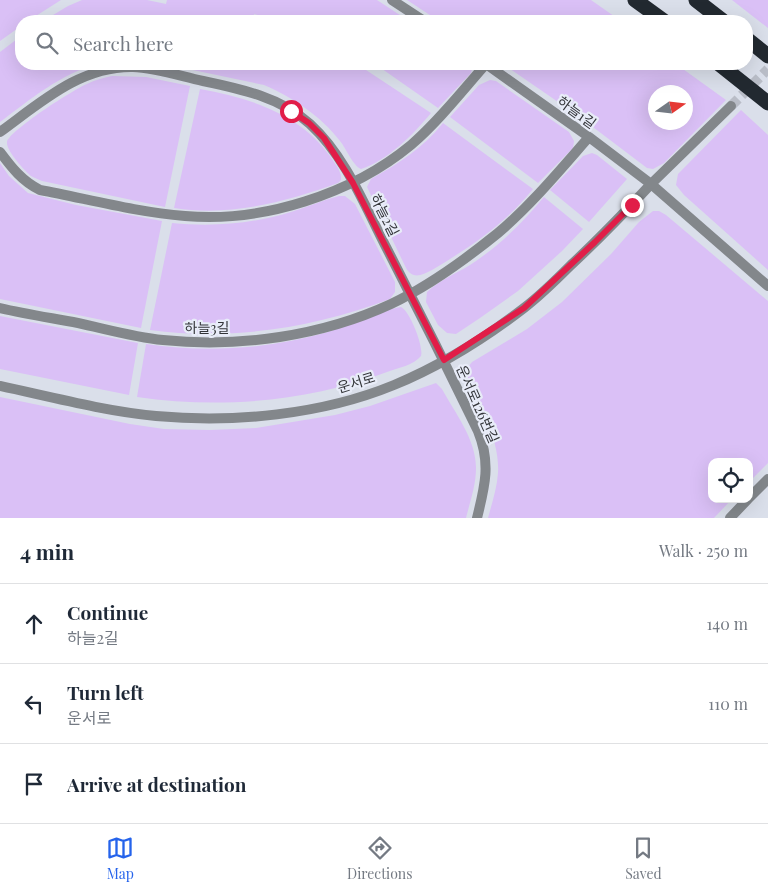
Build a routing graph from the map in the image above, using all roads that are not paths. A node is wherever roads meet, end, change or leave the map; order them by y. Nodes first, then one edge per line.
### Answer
1 (392, 0) edge
2 (635, 0) edge
3 (696, 0) edge
4 (415, 15) edge
5 (656, 15) edge
6 (715, 15) edge
7 (753, 45) edge
8 (768, 56) edge
9 (110, 70) edge
10 (154, 70) edge
11 (481, 70) edge
12 (494, 70) edge
13 (727, 70) edge
14 (768, 103) edge
15 (731, 106) tunnel mouth
16 (0, 132) edge
17 (589, 138) junction
18 (0, 152) edge
19 (353, 183) junction
20 (651, 184) junction
21 (768, 286) edge
22 (410, 294) junction
23 (0, 308) edge
24 (444, 360) junction
25 (0, 386) edge
26 (768, 479) edge
27 (753, 495) edge
28 (745, 503) edge
29 (477, 518) edge
30 (730, 518) edge

1 - 4 street
2 - 5 highway
3 - 6 highway
7 - 8 highway
9 - 16 street, 하늘2길
10 - 19 street, 하늘2길
11 - 19 street
12 - 17 street, 하늘1길
13 - 14 highway
15 - 20 street, 운서로
17 - 20 street, 하늘1길
17 - 22 street, 하늘3길
18 - 19 street
19 - 22 street, 하늘2길
20 - 21 street
20 - 24 street, 운서로
22 - 23 street, 하늘3길
22 - 24 street, 하늘2길
24 - 25 street, 운서로
24 - 29 street, 운서로126번길
26 - 27 street
28 - 30 street

